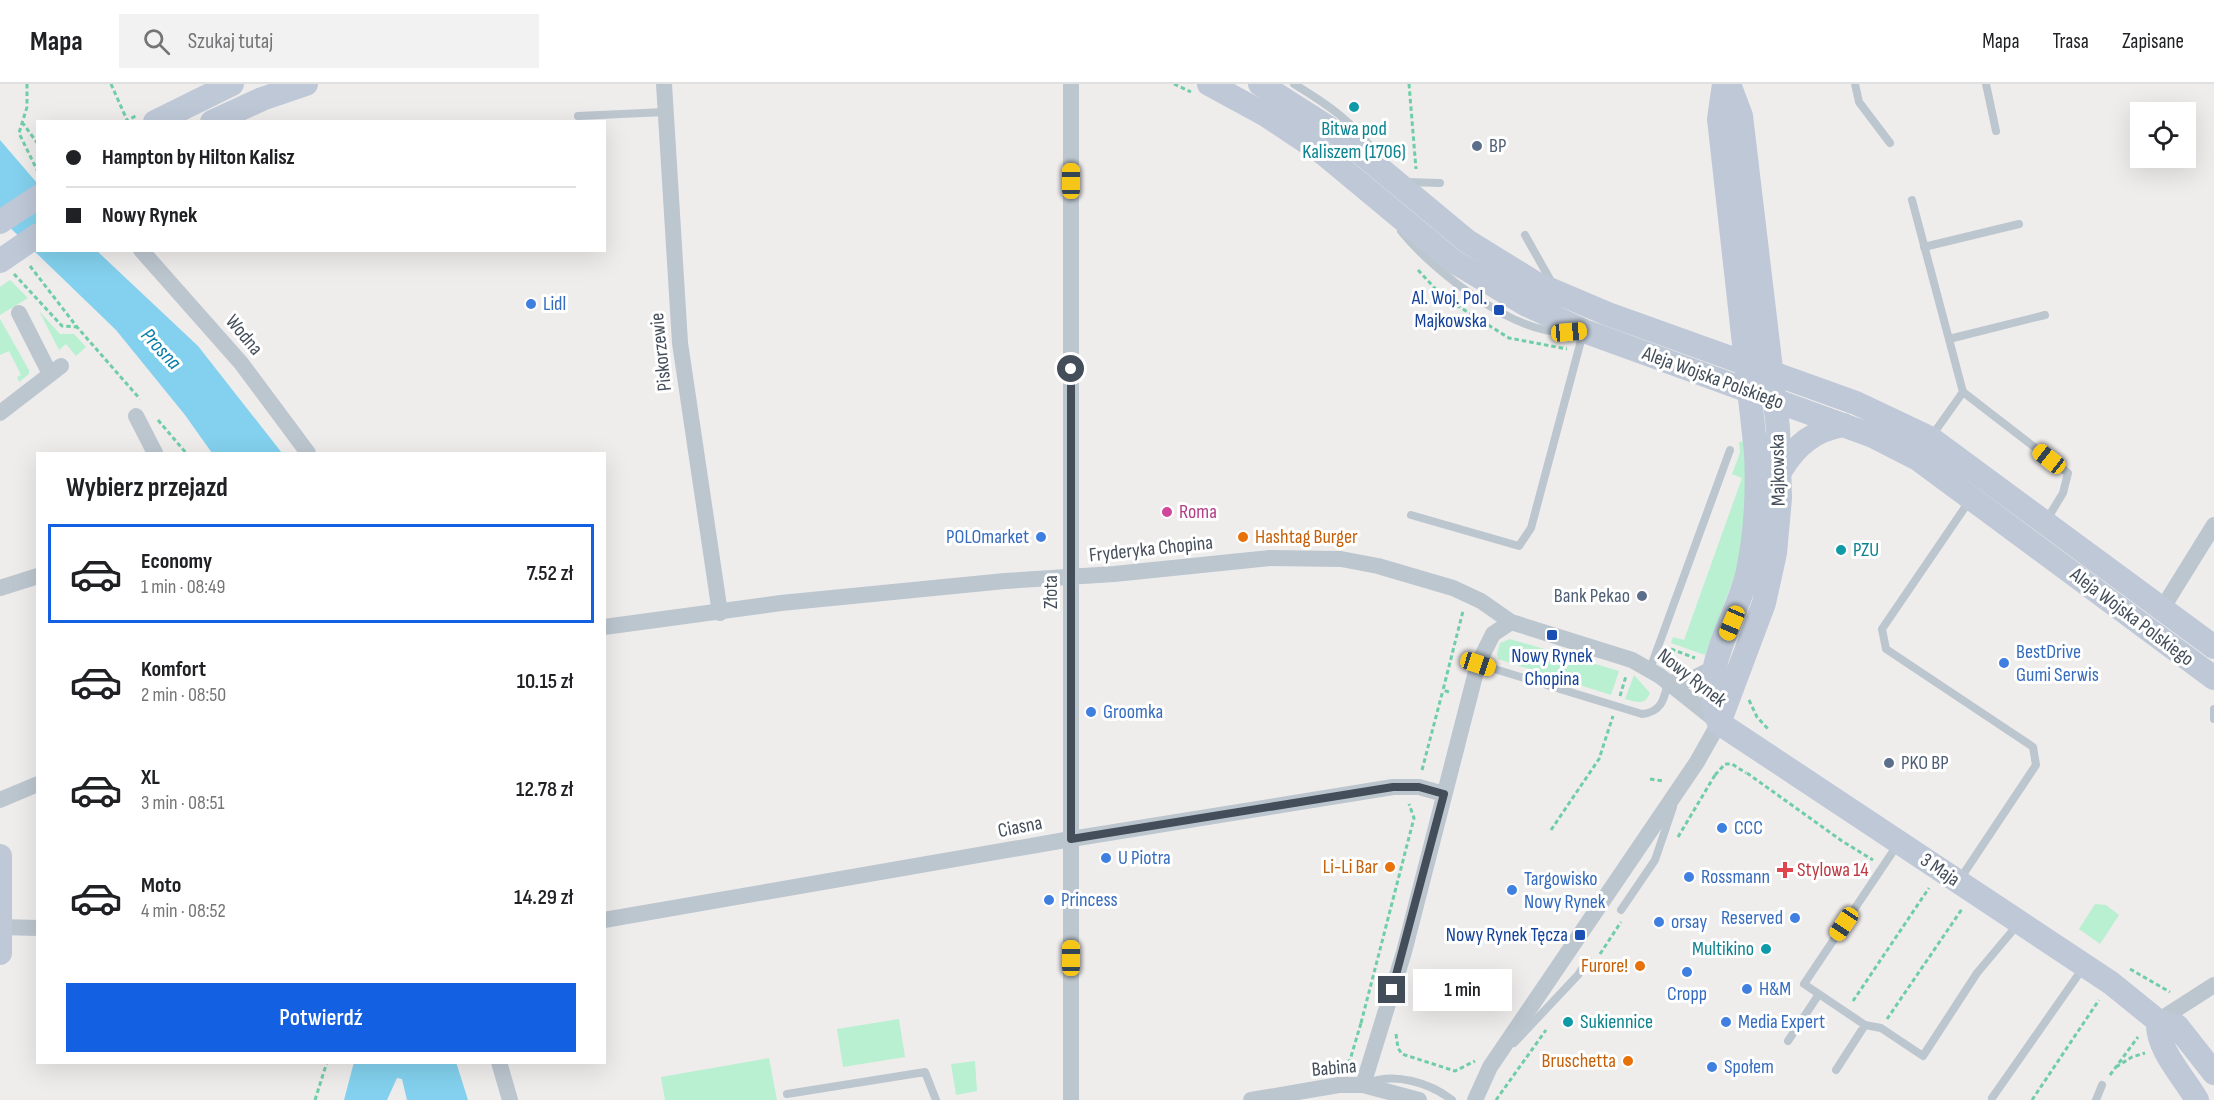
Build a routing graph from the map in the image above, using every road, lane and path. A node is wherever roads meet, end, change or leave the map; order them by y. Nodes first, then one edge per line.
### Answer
1 (27, 84) edge
2 (111, 84) edge
3 (232, 84) edge
4 (306, 84) edge
5 (663, 84) edge
6 (1071, 84) edge
7 (1209, 84) edge
8 (1260, 84) edge
9 (1294, 84) edge
10 (1409, 84) edge
11 (1724, 84) edge
12 (1730, 84) edge
13 (1855, 84) edge
14 (1986, 84) edge
15 (665, 112) junction
16 (578, 116) dead end
17 (127, 120) edge
18 (159, 120) edge
19 (216, 120) edge
20 (22, 122) junction
21 (1996, 130) dead end
22 (36, 141) edge
23 (1890, 143) dead end
24 (36, 168) edge
25 (1406, 179) junction
26 (1440, 183) dead end
27 (36, 197) edge
28 (1912, 200) dead end
29 (0, 222) edge
30 (2019, 224) dead end
31 (1525, 235) dead end
32 (36, 237) edge
33 (1924, 247) junction
34 (143, 252) edge
35 (4, 264) edge
36 (29, 265) dead end
37 (1558, 294) junction
38 (19, 313) dead end
39 (2045, 315) dead end
40 (77, 327) junction
41 (1584, 331) junction
42 (1948, 339) junction
43 (1746, 363) junction
44 (1770, 372) junction
45 (1749, 390) junction
46 (1963, 392) junction
47 (141, 400) dead end
48 (1774, 400) junction
49 (0, 413) edge
50 (154, 415) dead end
51 (136, 416) dead end
52 (1844, 425) junction
53 (1930, 438) junction
54 (1730, 450) dead end
55 (154, 452) edge
56 (185, 452) edge
57 (307, 452) edge
58 (1780, 470) junction
59 (1972, 497) junction
60 (1411, 515) dead end
61 (2046, 522) junction
62 (2214, 525) edge
63 (36, 577) edge
64 (1071, 578) junction
65 (0, 588) edge
66 (1465, 603) dead end
67 (2162, 609) junction
68 (720, 613) junction
69 (1511, 622) junction
70 (606, 627) edge
71 (2214, 647) edge
72 (1669, 648) dead end
73 (1478, 664) junction
74 (1707, 664) junction
75 (1650, 669) junction
76 (1628, 673) dead end
77 (2214, 678) edge
78 (1668, 682) junction
79 (1443, 690) junction
80 (1449, 692) dead end
81 (1749, 693) dead end
82 (1620, 698) dead end
83 (2214, 709) edge
84 (1613, 716) dead end
85 (2214, 719) edge
86 (1719, 723) junction
87 (1773, 733) dead end
88 (1751, 768) dead end
89 (1420, 772) dead end
90 (1747, 773) junction
91 (36, 785) edge
92 (1680, 787) junction
93 (1444, 794) junction
94 (0, 800) edge
95 (1407, 801) dead end
96 (1551, 830) dead end
97 (1071, 839) junction
98 (1675, 841) dead end
99 (1899, 843) junction
100 (0, 856) edge
101 (1883, 866) junction
102 (1921, 883) dead end
103 (1929, 888) junction
104 (1950, 893) junction
105 (1962, 909) junction
106 (1624, 913) joint
107 (1971, 914) dead end
108 (606, 920) edge
109 (2019, 922) junction
110 (1, 927) edge
111 (36, 928) edge
112 (0, 952) edge
113 (1592, 960) joint
114 (2079, 973) junction
115 (2214, 986) edge
116 (1820, 994) junction
117 (2099, 1000) junction
118 (2108, 1007) dead end
119 (1846, 1012) junction
120 (2158, 1021) junction
121 (1549, 1025) dead end
122 (1866, 1025) junction
123 (1881, 1028) junction
124 (1392, 1031) dead end
125 (1788, 1041) dead end
126 (2146, 1043) dead end
127 (2172, 1059) junction
128 (326, 1064) edge
129 (500, 1064) edge
130 (1486, 1064) junction
131 (2115, 1068) junction
132 (1836, 1070) dead end
133 (1337, 1072) dead end
134 (2214, 1073) edge
135 (1363, 1085) junction
136 (2102, 1085) joint
137 (787, 1094) dead end
138 (1992, 1098) dead end
139 (315, 1100) edge
140 (510, 1100) edge
141 (936, 1100) edge
142 (1071, 1100) edge
143 (1251, 1100) edge
144 (1419, 1100) edge
145 (1452, 1100) edge
146 (1475, 1100) edge
147 (1496, 1100) edge
148 (2032, 1100) edge
149 (2096, 1100) edge
150 (2197, 1100) edge

1 - 20 path
2 - 17 path
3 - 18 main road
4 - 19 main road
5 - 15 street, Piskorzewie
6 - 64 street, Złota
7 - 41 main road, Aleja Wojska Polskiego
8 - 25 main road, Aleja Wojska Polskiego
9 - 25 lane
10 - 25 path
11 - 43 main road, Majkowska
12 - 44 main road, Majkowska
13 - 23 lane
14 - 21 lane
15 - 16 lane
15 - 68 street, Piskorzewie
20 - 22 path
20 - 24 path
25 - 26 lane
25 - 37 main road, Aleja Wojska Polskiego
27 - 29 main road
28 - 33 lane
30 - 33 lane
31 - 37 lane
32 - 35 main road
33 - 42 lane
34 - 57 street, Wodna
35 - 40 path
36 - 40 path
37 - 43 main road, Aleja Wojska Polskiego
38 - 49 street
39 - 42 lane
40 - 47 path
41 - 45 main road, Aleja Wojska Polskiego
41 - 60 lane
42 - 46 lane
43 - 44 main road, Aleja Wojska Polskiego
43 - 45 main road, Majkowska
44 - 48 main road, Majkowska
44 - 53 main road, Aleja Wojska Polskiego
45 - 48 main road, Aleja Wojska Polskiego
45 - 74 main road, Majkowska
46 - 53 lane
46 - 61 lane
48 - 52 main road, Aleja Wojska Polskiego
48 - 58 main road, Majkowska
50 - 56 path
51 - 55 street
52 - 58 main road
52 - 59 main road, Aleja Wojska Polskiego
53 - 61 main road, Aleja Wojska Polskiego
54 - 75 lane
58 - 86 main road, Majkowska
59 - 77 main road, Aleja Wojska Polskiego
59 - 104 lane
61 - 67 main road, Aleja Wojska Polskiego
62 - 67 street
63 - 65 street
64 - 68 street, Fryderyka Chopina
64 - 69 street, Fryderyka Chopina
64 - 97 street, Złota
66 - 79 path
67 - 71 main road, Aleja Wojska Polskiego
68 - 70 street, Fryderyka Chopina
69 - 73 street
69 - 75 street, Nowy Rynek
72 - 74 path
73 - 78 lane
73 - 93 street
74 - 78 street
74 - 86 main road, Majkowska
75 - 78 street, Nowy Rynek
76 - 82 path
78 - 86 street, Nowy Rynek
79 - 80 path
79 - 89 path
81 - 87 path
83 - 85 lane
84 - 96 path
86 - 92 street, Nowy Rynek
86 - 99 main road, 3 Maja
88 - 90 path
90 - 98 path
90 - 101 path
91 - 94 street
92 - 106 lane
92 - 130 street, Nowy Rynek
93 - 97 street, Ciasna
93 - 135 street
95 - 133 path
97 - 108 street, Ciasna
97 - 142 street, Złota
99 - 101 lane
99 - 104 main road, 3 Maja
100 - 110 main road
101 - 116 lane
102 - 103 path
103 - 104 path
103 - 119 path
104 - 105 path
104 - 109 main road, 3 Maja
105 - 107 path
105 - 123 path
106 - 113 path
109 - 114 main road, 3 Maja
109 - 123 lane
110 - 111 street
110 - 112 main road
113 - 130 lane
114 - 117 path
114 - 120 main road, 3 Maja
114 - 138 lane
115 - 120 street
116 - 119 lane
116 - 125 lane
117 - 118 path
117 - 148 path
119 - 122 lane
120 - 127 main road
120 - 134 main road, 3 Maja
121 - 147 path
122 - 123 lane
122 - 132 lane
124 - 130 path
126 - 131 path
127 - 131 path
127 - 150 main road
128 - 139 path
129 - 140 street
130 - 146 street, Nowy Rynek
131 - 136 path
135 - 143 street, Babina
135 - 144 street, Babina
135 - 145 lane
136 - 149 lane
137 - 141 lane

